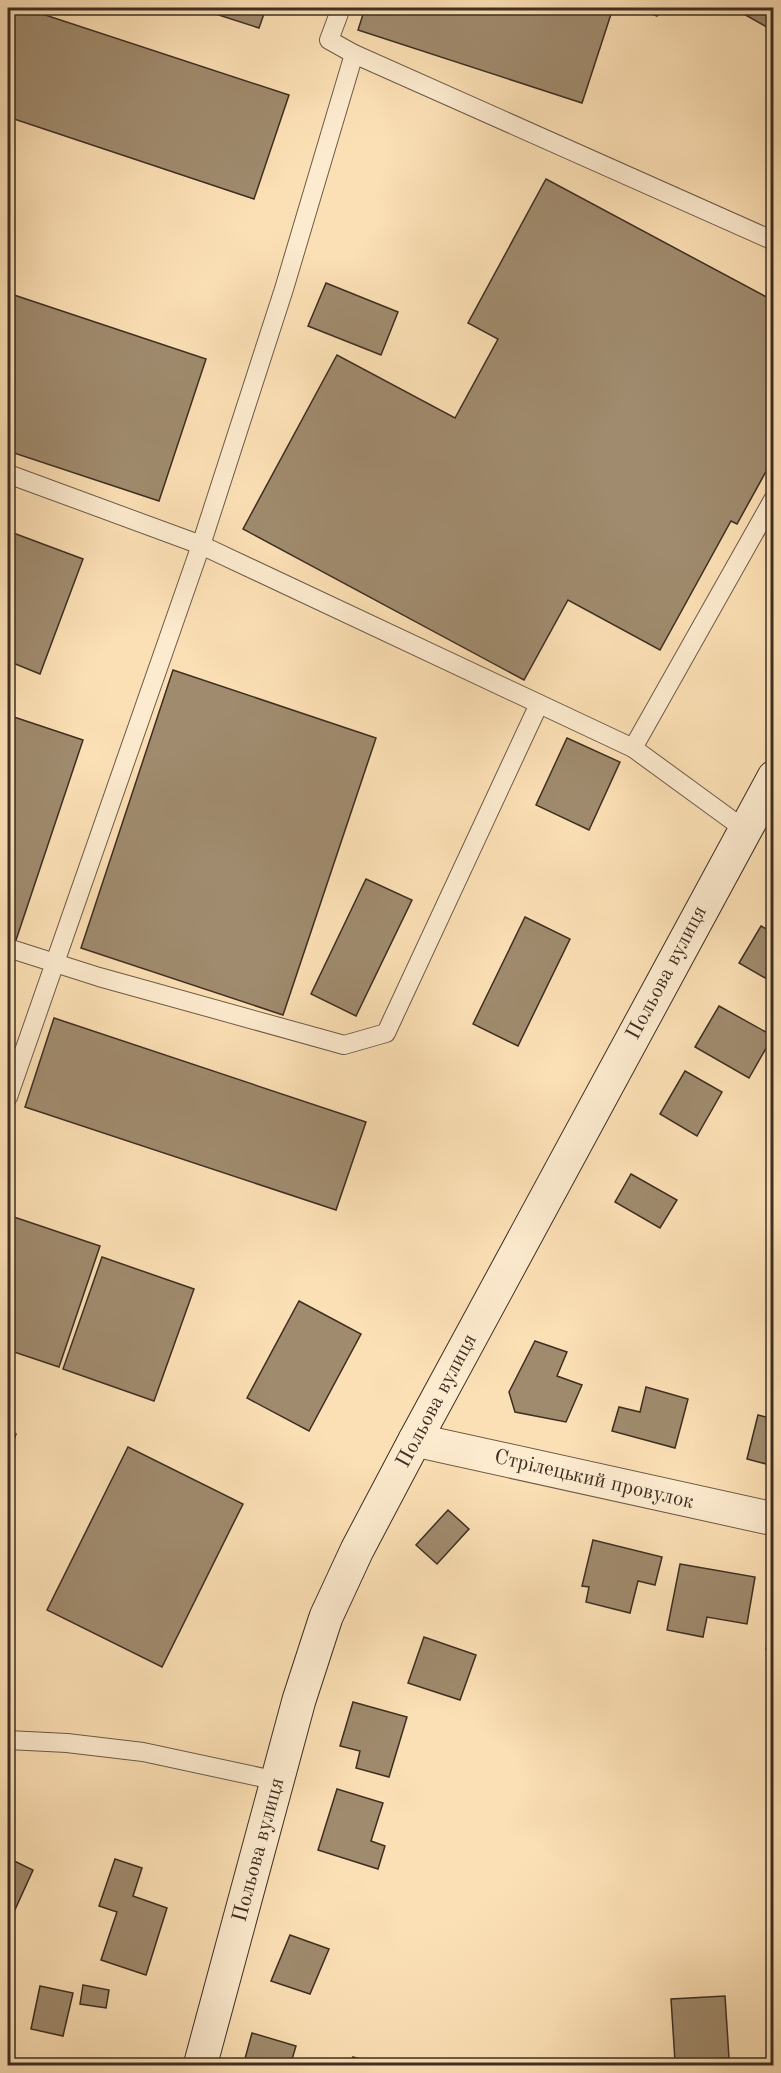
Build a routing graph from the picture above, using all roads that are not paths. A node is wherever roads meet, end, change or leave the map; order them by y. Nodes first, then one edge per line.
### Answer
1 (341, 8) edge
2 (354, 54) junction
3 (774, 241) edge
4 (8, 474) edge
5 (774, 498) edge
6 (201, 545) junction
7 (539, 704) junction
8 (633, 748) junction
9 (774, 777) edge
10 (744, 830) junction
11 (8, 948) edge
12 (56, 963) junction
13 (8, 1097) edge
14 (415, 1440) junction
15 (774, 1520) edge
16 (8, 1740) edge
17 (278, 1781) junction
18 (200, 2066) edge

1 - 2 lane
2 - 3 lane
2 - 6 lane
4 - 6 lane
5 - 8 lane
6 - 7 lane
6 - 12 lane
7 - 8 lane
7 - 12 lane
8 - 10 lane
9 - 10 main road, Польова вулиця
10 - 14 main road, Польова вулиця
11 - 12 lane
12 - 13 lane
14 - 15 main road, Стрілецький провулок
14 - 17 main road, Польова вулиця
16 - 17 lane
17 - 18 main road, Польова вулиця

